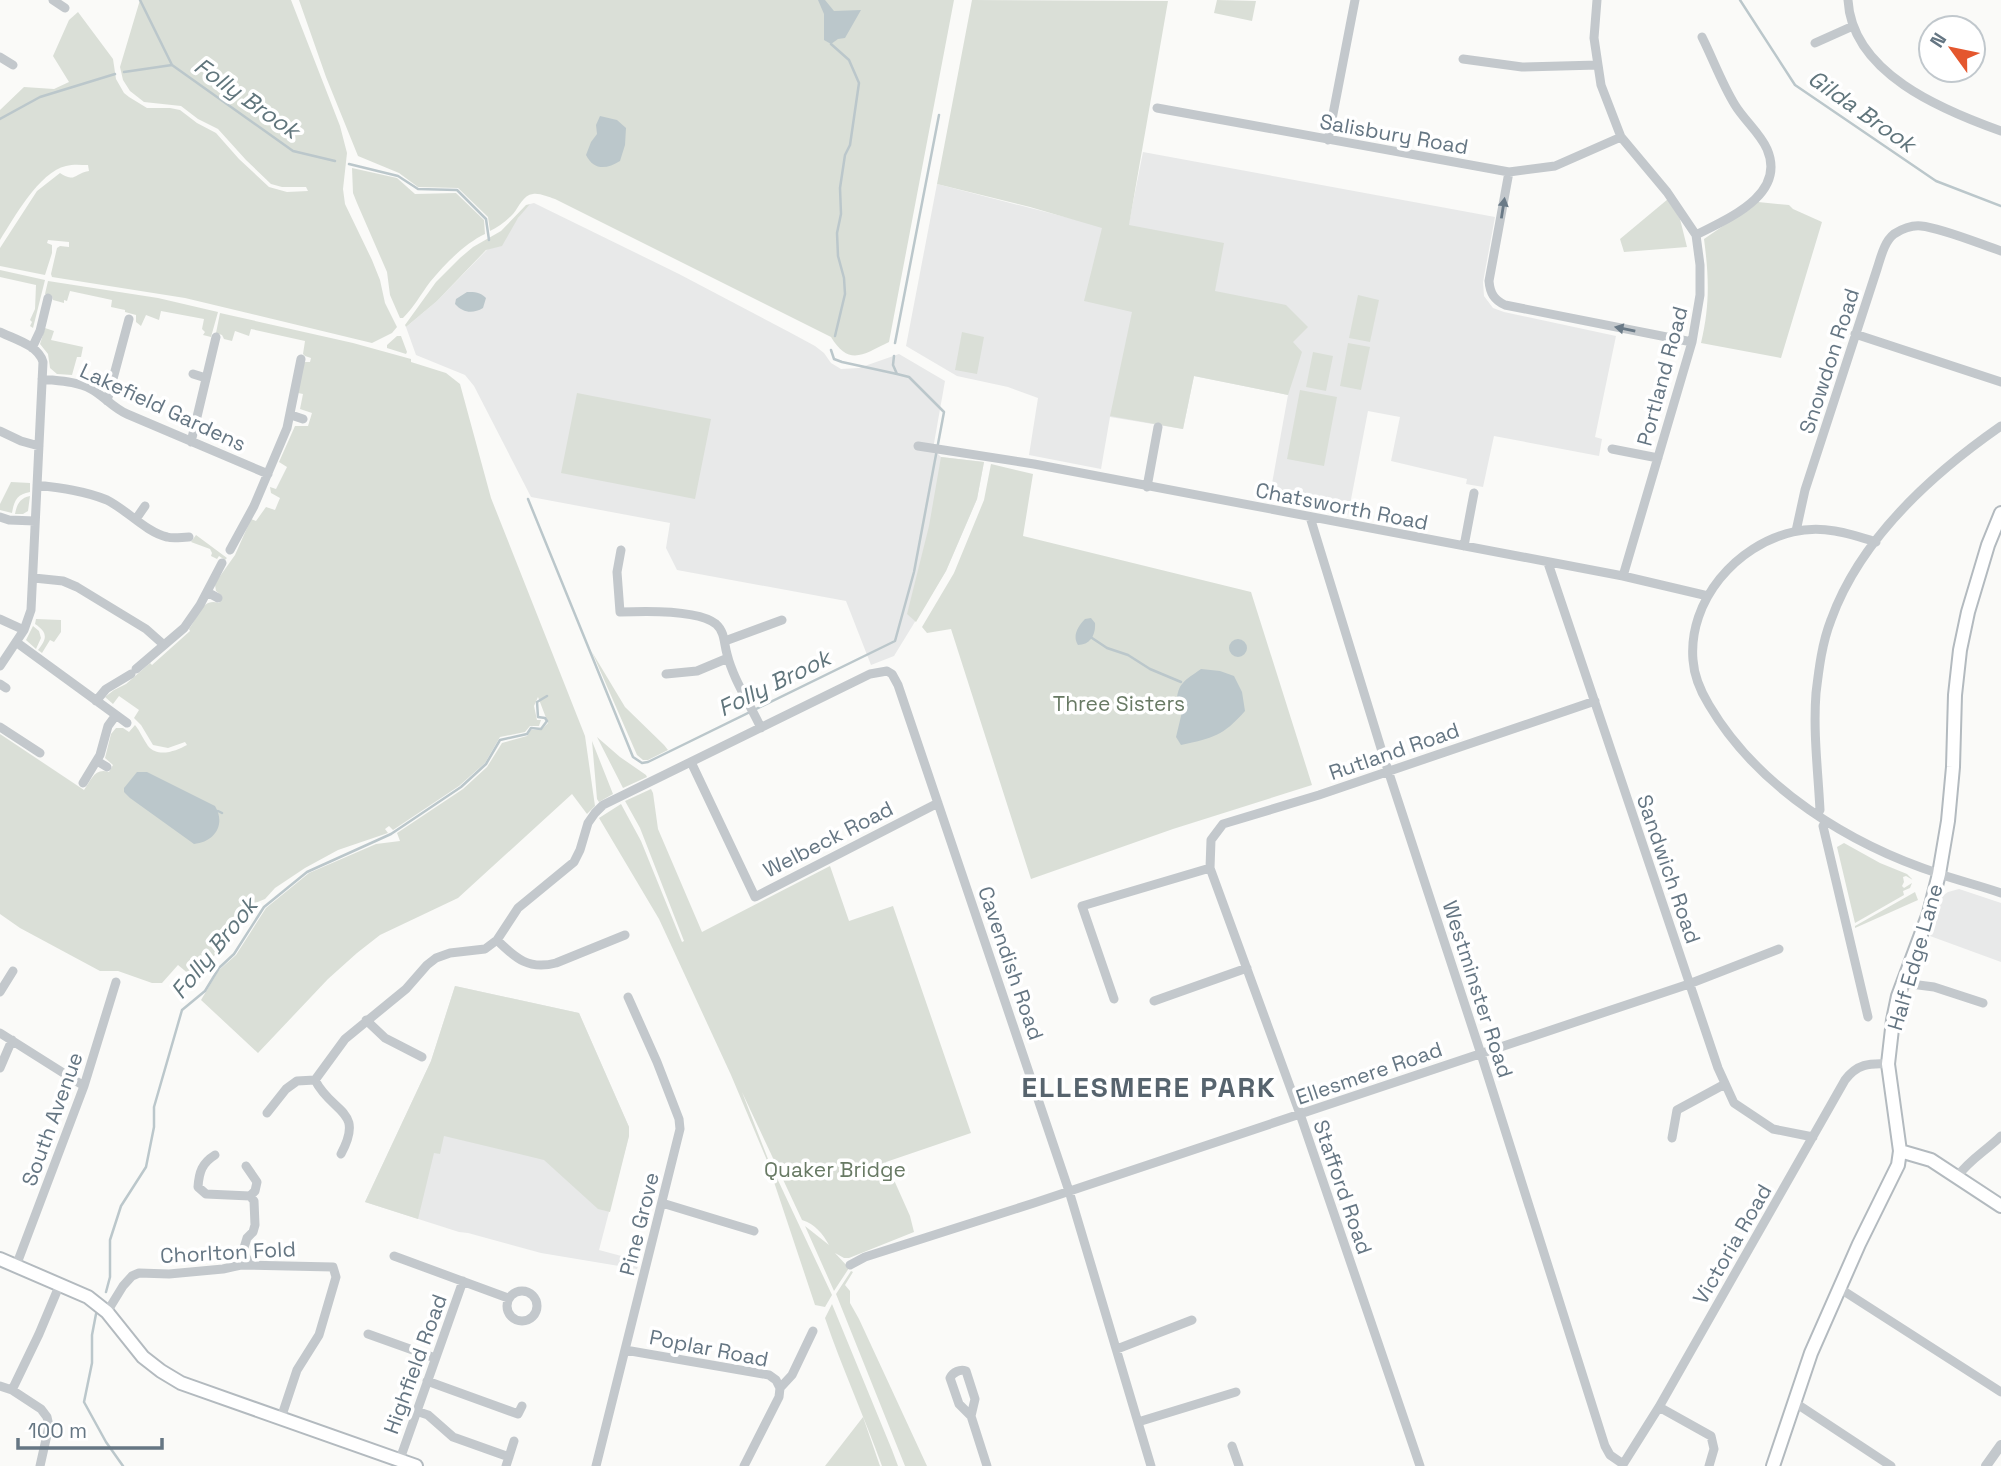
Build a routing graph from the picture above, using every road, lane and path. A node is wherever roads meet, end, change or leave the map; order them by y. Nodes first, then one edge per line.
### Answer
1 (52, 0) edge
2 (1355, 0) edge
3 (1597, 0) edge
4 (1848, 0) edge
5 (65, 8) dead end
6 (1853, 26) junction
7 (1702, 37) dead end
8 (1815, 43) dead end
9 (0, 57) edge
10 (1463, 59) dead end
11 (13, 65) dead end
12 (1598, 65) junction
13 (1157, 108) dead end
14 (2001, 131) edge
15 (1621, 137) junction
16 (1328, 140) junction
17 (1509, 172) junction
18 (1696, 235) junction
19 (2001, 251) edge
20 (48, 298) dead end
21 (129, 319) dead end
22 (0, 332) edge
23 (1856, 334) junction
24 (216, 337) dead end
25 (1692, 342) junction
26 (32, 348) junction
27 (301, 359) dead end
28 (193, 374) dead end
29 (206, 378) junction
30 (42, 379) junction
31 (2001, 382) edge
32 (107, 401) junction
33 (291, 415) junction
34 (303, 419) dead end
35 (2001, 426) edge
36 (1157, 427) dead end
37 (0, 431) edge
38 (191, 442) junction
39 (39, 446) junction
40 (923, 447) dead end
41 (1612, 449) dead end
42 (1658, 458) junction
43 (268, 474) junction
44 (37, 485) junction
45 (1147, 487) junction
46 (1474, 493) dead end
47 (145, 506) dead end
48 (2001, 513) edge
49 (0, 517) edge
50 (1310, 517) junction
51 (136, 519) junction
52 (35, 521) junction
53 (1796, 531) junction
54 (189, 537) dead end
55 (1875, 542) junction
56 (1464, 546) junction
57 (230, 550) dead end
58 (621, 550) dead end
59 (1548, 562) junction
60 (222, 563) dead end
61 (607, 564) dead end
62 (618, 565) junction
63 (1623, 576) junction
64 (34, 578) junction
65 (207, 592) junction
66 (1708, 596) junction
67 (218, 598) dead end
68 (0, 619) edge
69 (782, 620) dead end
70 (24, 630) junction
71 (725, 640) junction
72 (16, 642) junction
73 (164, 645) junction
74 (728, 658) junction
75 (0, 666) edge
76 (666, 674) dead end
77 (96, 701) junction
78 (1595, 701) junction
79 (116, 715) junction
80 (127, 723) dead end
81 (0, 727) edge
82 (761, 728) junction
83 (40, 753) dead end
84 (97, 761) junction
85 (691, 762) junction
86 (107, 766) dead end
87 (1389, 772) junction
88 (83, 783) dead end
89 (938, 803) junction
90 (1822, 818) junction
91 (1211, 840) joint
92 (1210, 868) junction
93 (1939, 874) junction
94 (2001, 893) edge
95 (625, 935) dead end
96 (497, 940) junction
97 (1779, 949) dead end
98 (1247, 968) junction
99 (13, 971) dead end
100 (116, 982) dead end
101 (1903, 983) junction
102 (1689, 984) junction
103 (0, 992) edge
104 (628, 997) dead end
105 (1114, 999) dead end
106 (1154, 1001) dead end
107 (1983, 1003) dead end
108 (1868, 1017) dead end
109 (366, 1020) junction
110 (0, 1033) edge
111 (12, 1040) junction
112 (1481, 1054) junction
113 (422, 1057) dead end
114 (1888, 1064) junction
115 (0, 1068) edge
116 (315, 1080) junction
117 (1725, 1084) junction
118 (84, 1086) junction
119 (267, 1113) dead end
120 (1300, 1114) junction
121 (2001, 1136) edge
122 (1672, 1138) dead end
123 (1813, 1138) junction
124 (1900, 1151) junction
125 (341, 1154) dead end
126 (215, 1155) dead end
127 (246, 1166) dead end
128 (1957, 1177) junction
129 (1069, 1191) junction
130 (250, 1196) junction
131 (662, 1203) junction
132 (2001, 1206) edge
133 (754, 1231) dead end
134 (394, 1256) dead end
135 (0, 1259) edge
136 (250, 1265) junction
137 (849, 1265) dead end
138 (16, 1266) junction
139 (463, 1281) junction
140 (60, 1284) junction
141 (1839, 1287) junction
142 (508, 1298) dead end
143 (107, 1312) junction
144 (1192, 1320) dead end
145 (813, 1331) dead end
146 (368, 1334) dead end
147 (1117, 1349) junction
148 (625, 1350) junction
149 (435, 1358) junction
150 (427, 1381) junction
151 (0, 1386) edge
152 (780, 1388) junction
153 (12, 1390) junction
154 (1236, 1392) dead end
155 (2001, 1392) edge
156 (1794, 1402) junction
157 (522, 1406) dead end
158 (1659, 1407) junction
159 (416, 1411) junction
160 (971, 1416) junction
161 (281, 1418) junction
162 (1138, 1422) junction
163 (514, 1441) dead end
164 (2001, 1445) edge
165 (1232, 1446) dead end
166 (400, 1459) junction
167 (1240, 1460) edge
168 (507, 1462) edge
169 (1623, 1465) edge
170 (40, 1466) edge
171 (416, 1466) edge
172 (596, 1466) edge
173 (744, 1466) edge
174 (987, 1466) edge
175 (1151, 1466) edge
176 (1420, 1466) edge
177 (1709, 1466) edge
178 (1773, 1466) edge
179 (1891, 1466) edge
180 (1986, 1466) edge

1 - 5 street
2 - 16 street
3 - 12 street, Portland Road
4 - 6 street
6 - 8 street
6 - 14 street
7 - 18 street
9 - 11 street
10 - 12 street
12 - 15 street, Portland Road
13 - 16 street, Salisbury Road
15 - 17 street, Salisbury Road
15 - 18 street, Portland Road
16 - 17 street, Salisbury Road
25 -> 17 street
18 - 25 street, Portland Road
19 - 23 street, Snowdon Road
20 - 26 street
21 - 32 street
22 - 26 street
23 - 31 street
23 - 53 street, Snowdon Road
24 - 29 street
25 - 42 street, Portland Road
26 - 30 street
27 - 33 street
28 - 29 street
29 - 38 street
30 - 32 street, Lakefield Gardens
30 - 39 street
32 - 38 street, Lakefield Gardens
33 - 34 street
33 - 43 street
35 - 55 street
36 - 45 street
37 - 39 street
38 - 43 street, Lakefield Gardens
39 - 44 street
40 - 45 street, Chatsworth Road
41 - 42 street
42 - 63 street, Portland Road
43 - 57 street
44 - 51 street
44 - 52 street
45 - 50 street, Chatsworth Road
46 - 56 street
47 - 51 street
48 - 93 main road, Half Edge Lane
49 - 52 street
50 - 56 street, Chatsworth Road
50 - 87 street, Westminster Road
51 - 54 street
52 - 64 street
53 - 55 street
53 - 66 street
55 - 90 street
56 - 59 street, Chatsworth Road
58 - 62 street
59 - 63 street, Chatsworth Road
59 - 78 street, Sandwich Road
60 - 65 street
61 - 62 street
62 - 71 street
63 - 66 street, Chatsworth Road
64 - 70 street
64 - 73 street
65 - 67 street
65 - 73 street
66 - 90 street
68 - 70 street
69 - 71 street
70 - 72 street
71 - 74 street
72 - 75 street
72 - 77 street
73 - 77 street
74 - 76 street
74 - 82 street
77 - 79 street
78 - 87 street, Rutland Road
78 - 102 street, Sandwich Road
79 - 80 street
79 - 84 street
81 - 83 street
82 - 85 street
82 - 89 street, Cavendish Road
84 - 86 street
84 - 88 street
85 - 89 street, Welbeck Road
85 - 96 street
87 - 91 street, Rutland Road
87 - 112 street, Westminster Road
89 - 129 street, Cavendish Road
90 - 93 street
90 - 108 street
91 - 92 street, Stafford Road
92 - 98 street, Stafford Road
92 - 105 street
93 - 94 street
93 - 101 main road, Half Edge Lane
95 - 96 street
96 - 109 street
97 - 102 street, Ellesmere Road
98 - 106 street
98 - 120 street, Stafford Road
99 - 103 street
100 - 118 street, South Avenue
101 - 107 street
101 - 114 main road, Half Edge Lane
102 - 112 street, Ellesmere Road
102 - 117 street, Sandwich Road
104 - 131 street, Pine Grove
109 - 113 street
109 - 116 street
110 - 111 street
111 - 115 street
111 - 118 street
112 - 120 street, Ellesmere Road
112 - 169 street, Westminster Road
114 - 123 street, Victoria Road
114 - 124 main road, Half Edge Lane
116 - 119 street
116 - 125 street
117 - 122 street
117 - 123 street, Sandwich Road
118 - 138 street, South Avenue
120 - 129 street, Ellesmere Road
120 - 176 street, Stafford Road
121 - 128 street
123 - 158 street, Victoria Road
124 - 128 main road
124 - 141 main road, Half Edge Lane
126 - 130 street
127 - 130 street
128 - 132 main road
129 - 137 street, Ellesmere Road
129 - 147 street, Cavendish Road
130 - 136 street
131 - 133 street
131 - 148 street, Pine Grove
134 - 139 street
135 - 138 main road
136 - 143 street, Chorlton Fold
136 - 161 street, Chorlton Fold
138 - 140 main road
139 - 142 street
139 - 149 street, Highfield Road
140 - 143 main road
140 - 153 street
141 - 155 street
141 - 156 main road, Half Edge Lane
143 - 161 main road
144 - 147 street
145 - 152 street
146 - 149 street
147 - 162 street, Cavendish Road
148 - 152 street, Poplar Road
148 - 172 street, Pine Grove
149 - 150 street, Highfield Road
150 - 157 street
150 - 159 street, Highfield Road
151 - 153 street
152 - 173 street
153 - 170 street
154 - 162 street
156 - 178 main road, Half Edge Lane
156 - 179 street
158 - 169 street, Victoria Road
158 - 177 street
159 - 166 street, Highfield Road
159 - 168 street
160 - 160 street
160 - 174 street
161 - 166 main road
162 - 175 street, Cavendish Road
163 - 168 street
164 - 180 street
165 - 167 street
166 - 171 main road

